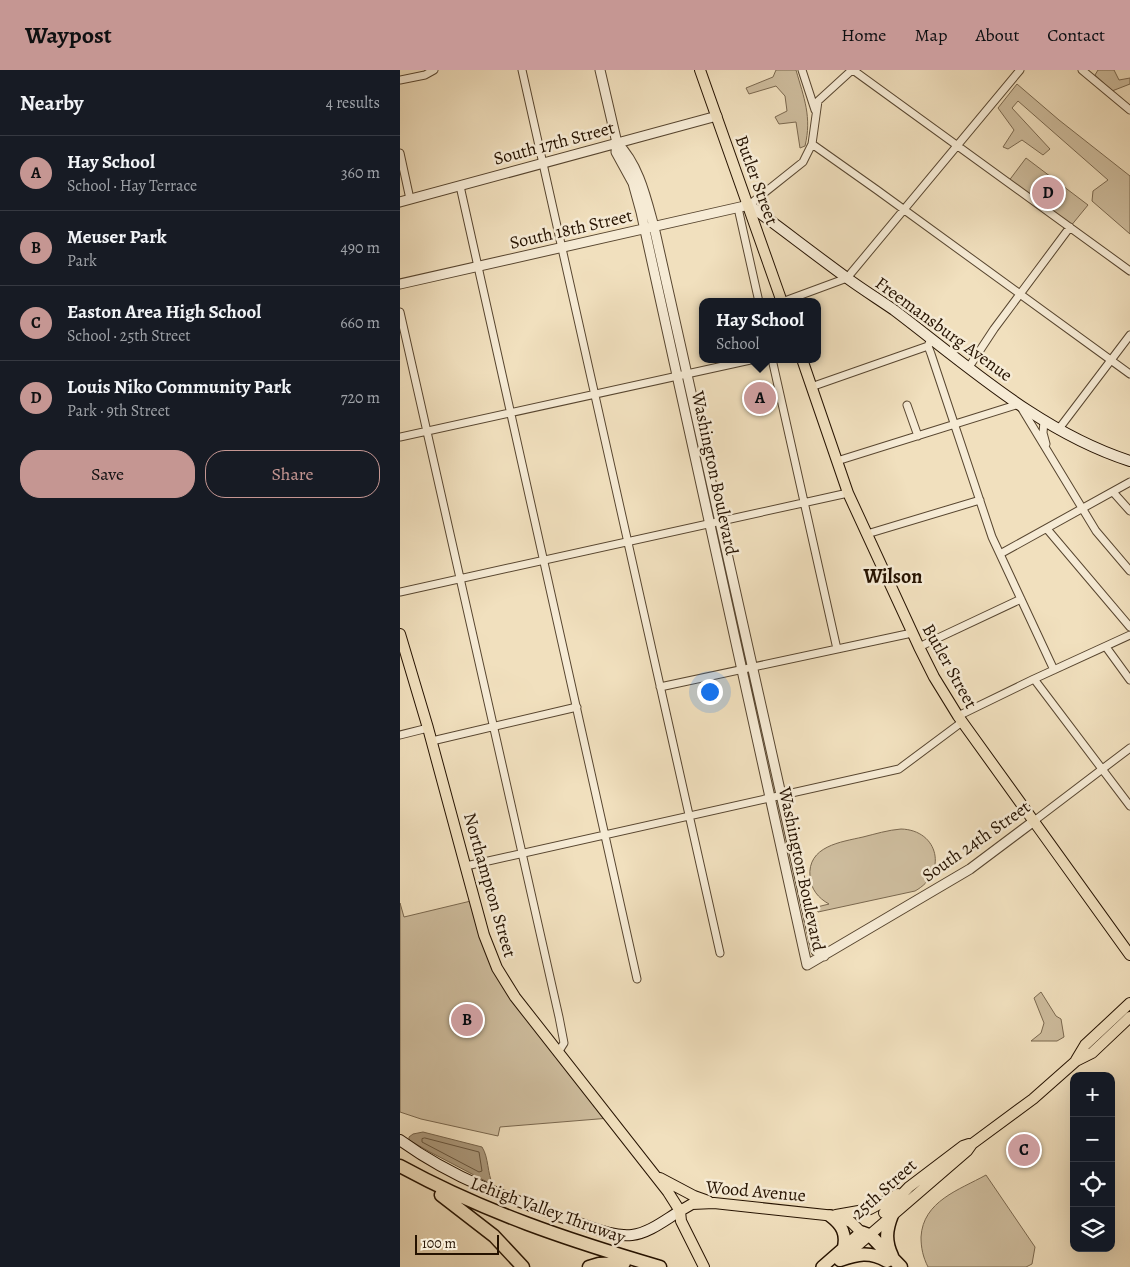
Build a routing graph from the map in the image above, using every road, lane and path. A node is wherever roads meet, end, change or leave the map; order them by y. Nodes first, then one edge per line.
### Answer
1 (434, 70) edge
2 (522, 70) edge
3 (600, 70) edge
4 (700, 70) edge
5 (802, 70) edge
6 (852, 70) edge
7 (1020, 70) edge
8 (1082, 70) edge
9 (400, 80) edge
10 (1130, 110) edge
11 (816, 113) junction
12 (717, 116) junction
13 (617, 143) junction
14 (812, 144) junction
15 (957, 145) junction
16 (400, 153) edge
17 (542, 163) junction
18 (460, 186) junction
19 (410, 199) junction
20 (400, 202) edge
21 (749, 205) junction
22 (738, 208) junction
23 (903, 209) junction
24 (1070, 227) junction
25 (649, 228) junction
26 (561, 248) junction
27 (478, 267) junction
28 (1130, 271) edge
29 (847, 278) junction
30 (400, 284) edge
31 (1020, 295) junction
32 (758, 298) edge
33 (781, 298) edge
34 (793, 298) edge
35 (400, 312) edge
36 (1130, 335) edge
37 (929, 343) junction
38 (1111, 360) junction
39 (738, 363) edge
40 (773, 363) edge
41 (803, 363) edge
42 (969, 367) junction
43 (687, 374) junction
44 (1130, 374) edge
45 (677, 376) junction
46 (811, 387) junction
47 (594, 395) junction
48 (1019, 404) junction
49 (907, 405) dead end
50 (511, 413) junction
51 (1044, 421) junction
52 (955, 425) junction
53 (1058, 430) junction
54 (426, 431) junction
55 (918, 436) junction
56 (400, 437) edge
57 (1048, 451) junction
58 (837, 461) junction
59 (1130, 461) edge
60 (1130, 482) edge
61 (1113, 492) junction
62 (848, 493) junction
63 (980, 500) junction
64 (804, 502) junction
65 (1082, 508) junction
66 (1130, 511) edge
67 (720, 521) junction
68 (710, 524) junction
69 (1047, 529) junction
70 (867, 534) junction
71 (627, 542) junction
72 (1000, 554) junction
73 (544, 560) junction
74 (1130, 571) edge
75 (459, 579) junction
76 (400, 592) edge
77 (1021, 598) junction
78 (1130, 627) edge
79 (912, 633) junction
80 (400, 634) edge
81 (1130, 635) edge
82 (919, 647) junction
83 (1106, 647) junction
84 (837, 649) junction
85 (752, 667) junction
86 (742, 669) junction
87 (1054, 670) junction
88 (1034, 679) junction
89 (1130, 680) edge
90 (660, 687) junction
91 (577, 707) junction
92 (960, 719) junction
93 (493, 726) junction
94 (428, 728) junction
95 (400, 735) edge
96 (432, 741) junction
97 (1130, 748) edge
98 (1102, 769) junction
99 (781, 796) junction
100 (770, 798) junction
101 (1130, 806) edge
102 (689, 816) junction
103 (1034, 821) junction
104 (605, 835) junction
105 (521, 854) junction
106 (466, 866) junction
107 (720, 953) dead end
108 (1130, 955) edge
109 (824, 956) junction
110 (807, 965) joint
111 (637, 979) dead end
112 (1130, 1003) edge
113 (1130, 1017) edge
114 (559, 1051) junction
115 (1076, 1061) junction
116 (400, 1140) edge
117 (972, 1144) junction
118 (400, 1166) edge
119 (400, 1173) edge
120 (658, 1177) junction
121 (909, 1187) junction
122 (441, 1194) junction
123 (714, 1203) junction
124 (680, 1211) junction
125 (892, 1215) junction
126 (830, 1216) junction
127 (866, 1235) junction
128 (839, 1259) edge
129 (893, 1263) edge
130 (630, 1265) edge
131 (523, 1267) edge
132 (588, 1267) edge
133 (660, 1267) edge
134 (704, 1267) edge
135 (711, 1267) edge
136 (822, 1267) edge

1 - 9 street
2 - 17 street
3 - 13 street
4 - 12 main road, Butler Street
5 - 11 street
6 - 11 street
6 - 15 street
7 - 15 street
8 - 10 street
11 - 14 street
12 - 13 street, South 17th Street
12 - 21 main road, Butler Street
13 - 17 street, South 17th Street
13 - 25 street, Washington Boulevard
14 - 21 street
14 - 23 street
15 - 23 street
15 - 24 street
16 - 19 street
17 - 18 street, South 17th Street
17 - 26 street
18 - 19 street, South 17th Street
18 - 27 street
19 - 20 street, South 17th Street
21 - 22 street, South 18th Street
21 - 29 main road, Freemansburg Avenue
21 - 33 main road, Butler Street
22 - 25 street, South 18th Street
22 - 32 street
23 - 29 street
23 - 31 street
24 - 28 street
24 - 31 street
25 - 26 street, South 18th Street
25 - 43 street, Washington Boulevard
25 - 45 street, Washington Boulevard
26 - 27 street, South 18th Street
26 - 47 street
27 - 30 street, South 18th Street
27 - 50 street
29 - 34 street
29 - 37 main road, Freemansburg Avenue
31 - 38 street
31 - 42 street
35 - 54 street
36 - 38 street
37 - 42 main road, Freemansburg Avenue
37 - 46 street
37 - 52 street
38 - 44 street
38 - 53 street
39 - 43 street
40 - 64 street
41 - 46 main road, Butler Street
42 - 48 main road, Freemansburg Avenue
43 - 45 street
43 - 67 street, Washington Boulevard
45 - 47 street
45 - 68 street, Washington Boulevard
46 - 58 main road, Butler Street
47 - 50 street
47 - 71 street
48 - 51 main road, Freemansburg Avenue
48 - 52 street
48 - 57 street
49 - 55 street
50 - 54 street
50 - 73 street
51 - 53 main road, Freemansburg Avenue
51 - 57 street
52 - 55 street
52 - 63 street
53 - 59 main road, Freemansburg Avenue
54 - 56 street
54 - 75 street
55 - 58 street
57 - 65 street
58 - 62 main road, Butler Street
60 - 61 street
61 - 65 street
61 - 66 street
62 - 64 street
62 - 70 main road, Butler Street
63 - 70 street
63 - 72 street
64 - 67 street
64 - 84 street
65 - 69 street
65 - 74 street
67 - 68 street
67 - 85 street, Washington Boulevard
68 - 71 street
68 - 86 street, Washington Boulevard
69 - 72 street
69 - 78 street
70 - 79 main road, Butler Street
71 - 73 street
71 - 90 street
72 - 77 street
73 - 75 street
73 - 91 street
75 - 76 street
75 - 93 street
77 - 82 street
77 - 87 street
79 - 82 main road, Butler Street
79 - 84 street
80 - 94 main road, Northampton Street
81 - 83 street
82 - 92 main road, Butler Street
83 - 87 street
83 - 89 street
84 - 85 street
85 - 86 street
85 - 99 street, Washington Boulevard
86 - 90 street
86 - 100 street, Washington Boulevard
87 - 88 street
88 - 92 street
88 - 98 street
90 - 102 street
91 - 93 street
91 - 104 street
92 - 99 street
92 - 103 main road, Butler Street
93 - 96 street
93 - 105 street
94 - 95 street
94 - 96 main road, Northampton Street
96 - 106 main road, Northampton Street
97 - 98 street, South 24th Street
98 - 101 street
98 - 103 street, South 24th Street
99 - 100 street
99 - 109 street, Washington Boulevard
100 - 102 street
100 - 110 street, Washington Boulevard
102 - 104 street
102 - 107 street
103 - 108 main road, Butler Street
103 - 109 street, South 24th Street
104 - 105 street
104 - 111 street
105 - 106 street
105 - 114 street
106 - 114 main road, Northampton Street
109 - 110 street, South 24th Street
112 - 115 main road, 25th Street
113 - 115 main road, 25th Street
114 - 120 main road, Northampton Street
115 - 117 main road, 25th Street
116 - 124 main road, Wood Avenue
117 - 121 main road, 25th Street
117 - 125 main road, 25th Street
118 - 133 highway, Lehigh Valley Thruway
119 - 122 highway, Lehigh Valley Thruway
120 - 123 main road
120 - 124 main road, Northampton Street
121 - 126 main road
121 - 127 main road, 25th Street
122 - 130 highway, Lehigh Valley Thruway
122 - 131 highway
123 - 124 main road, Wood Avenue
123 - 126 main road, Wood Avenue
124 - 134 main road, Northampton Street
124 - 135 main road, Northampton Street
125 - 127 main road, 25th Street
125 - 129 highway
126 - 127 main road, Wood Avenue
126 - 128 highway
127 - 128 highway, 25th Street
127 - 129 highway
128 - 129 highway
128 - 136 highway, 25th Street
130 - 132 highway

